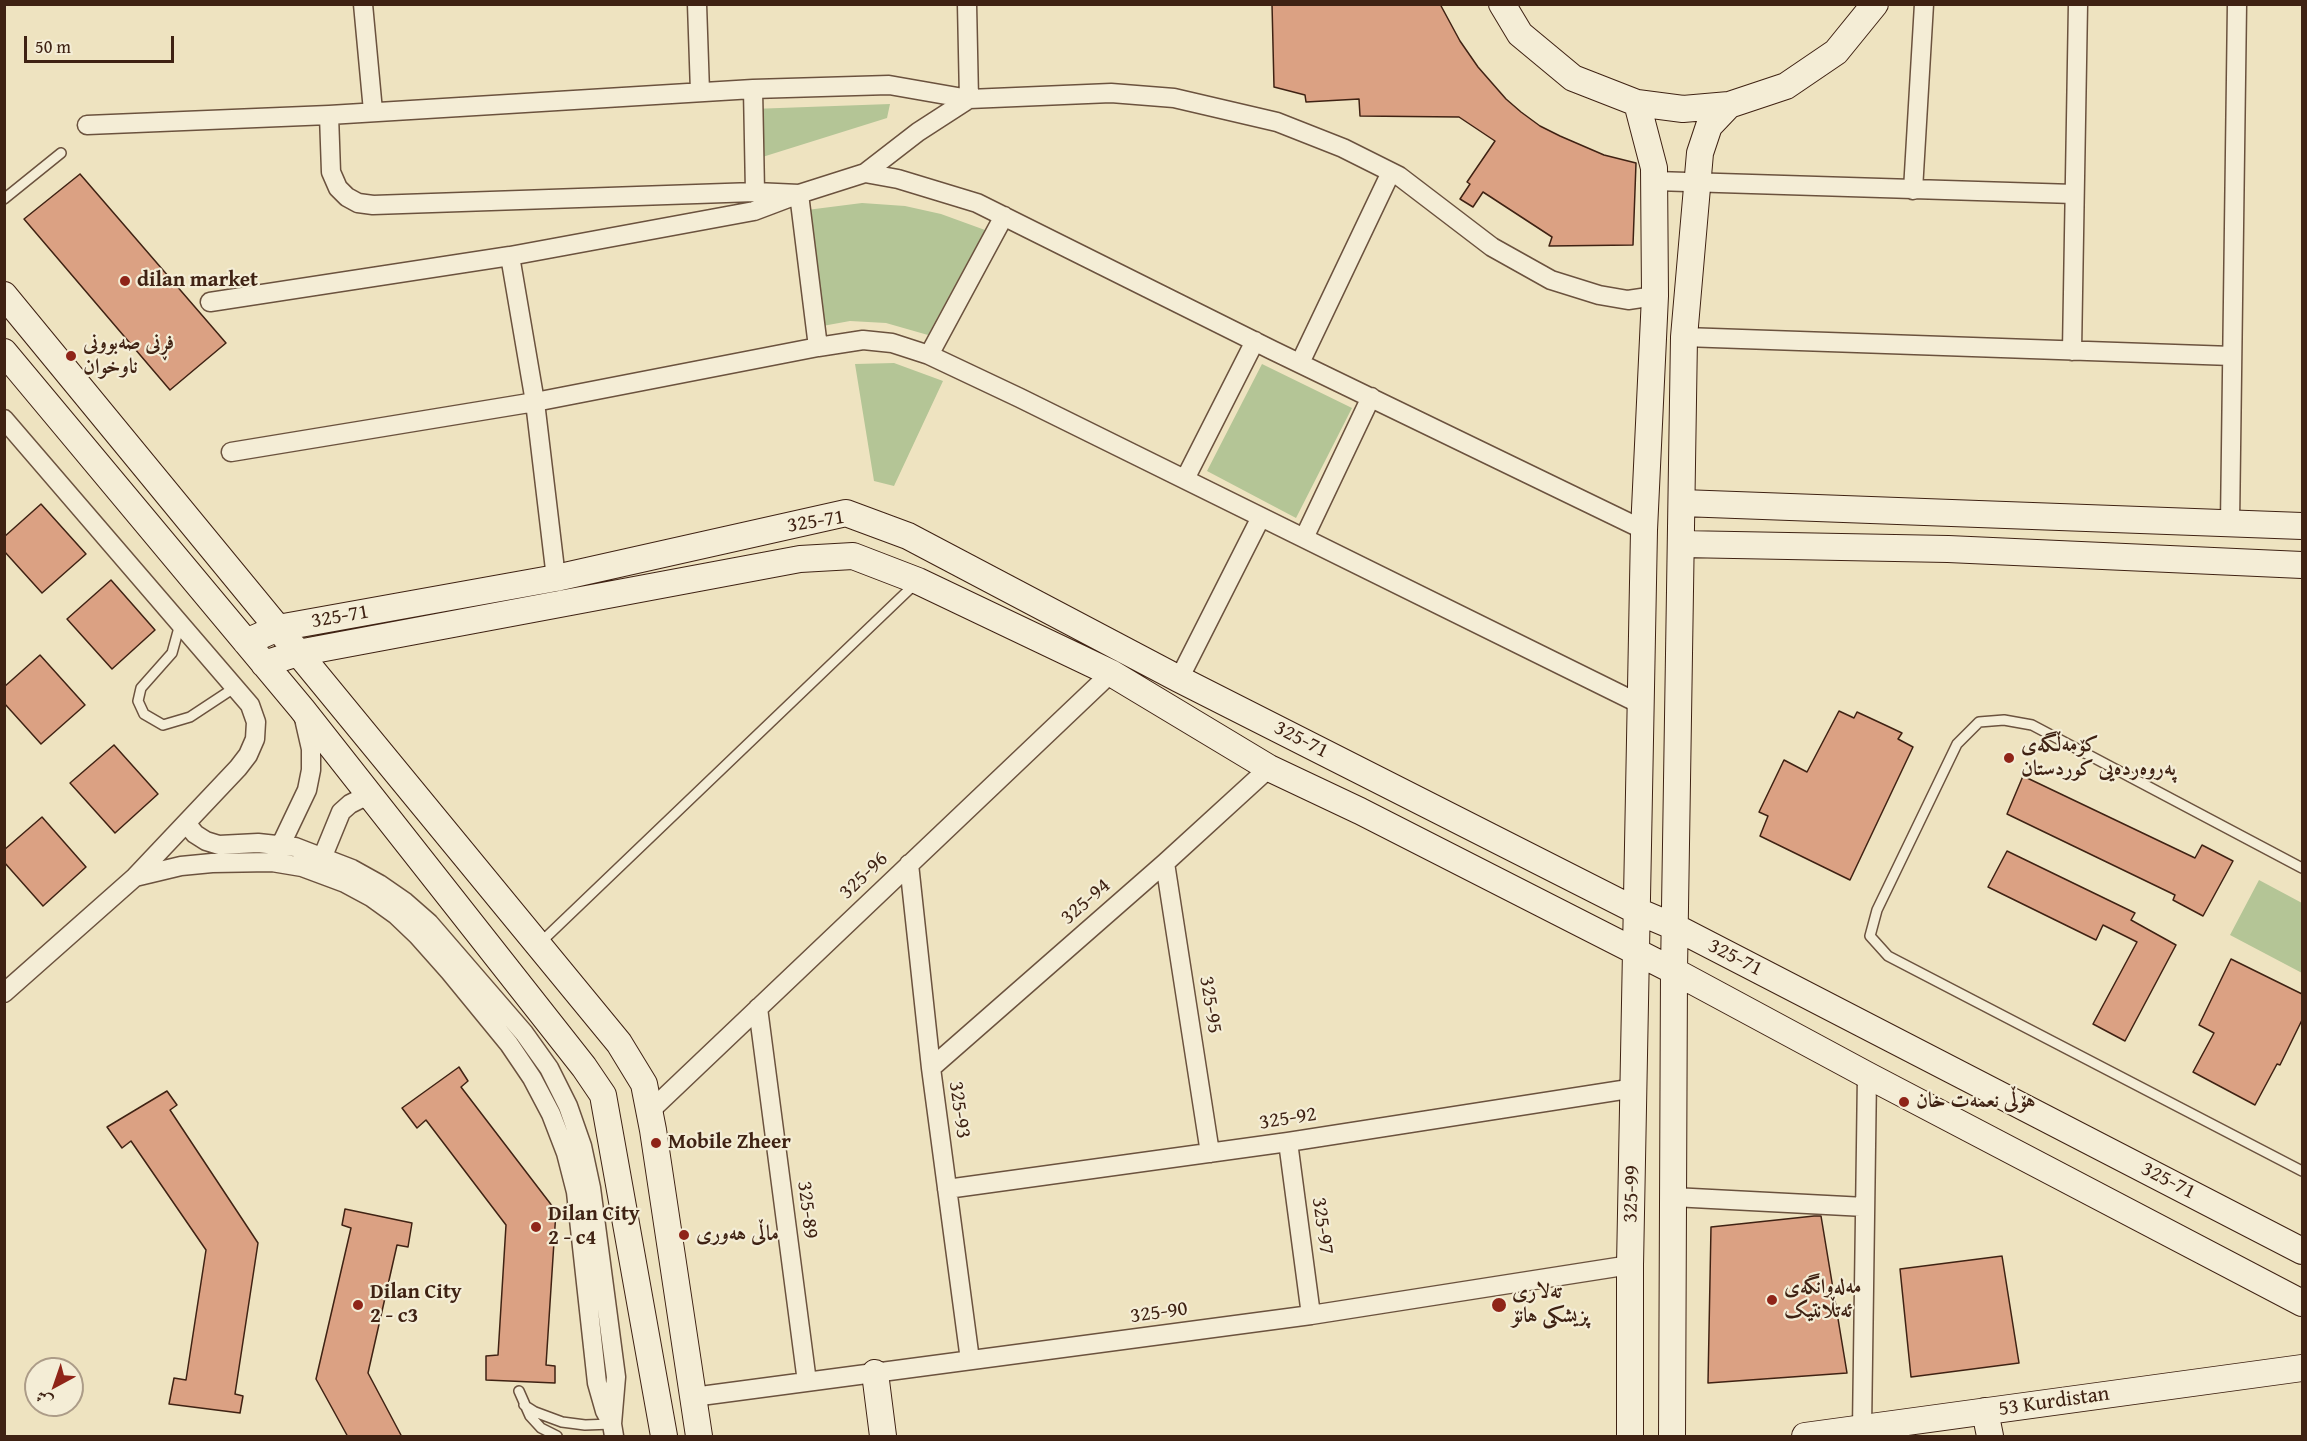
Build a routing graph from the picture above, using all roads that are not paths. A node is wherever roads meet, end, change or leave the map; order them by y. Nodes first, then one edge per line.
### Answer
1 (363, 4) edge
2 (697, 4) edge
3 (967, 4) edge
4 (1502, 4) edge
5 (1875, 4) edge
6 (1924, 4) edge
7 (2078, 4) edge
8 (2237, 4) edge
9 (753, 90) junction
10 (700, 92) junction
11 (969, 99) junction
12 (1637, 103) junction
13 (1729, 105) junction
14 (374, 111) junction
15 (329, 115) junction
16 (87, 125) dead end
17 (61, 153) dead end
18 (1391, 172) junction
19 (865, 173) junction
20 (1655, 181) junction
21 (1696, 184) junction
22 (1913, 190) junction
23 (755, 192) junction
24 (799, 194) junction
25 (2074, 194) junction
26 (4, 199) edge
27 (1004, 216) junction
28 (510, 256) junction
29 (4, 295) edge
30 (1655, 296) junction
31 (210, 302) dead end
32 (1684, 337) junction
33 (1255, 341) junction
34 (818, 347) junction
35 (2072, 351) junction
36 (4, 352) edge
37 (929, 355) junction
38 (2232, 356) junction
39 (1300, 363) junction
40 (1371, 398) junction
41 (535, 402) junction
42 (4, 419) edge
43 (231, 452) dead end
44 (1185, 479) junction
45 (1682, 503) junction
46 (1261, 517) junction
47 (2230, 523) junction
48 (2302, 526) edge
49 (1644, 530) junction
50 (1304, 538) junction
51 (1681, 544) junction
52 (2302, 565) edge
53 (556, 578) junction
54 (918, 581) junction
55 (180, 624) junction
56 (278, 628) junction
57 (246, 642) junction
58 (298, 653) junction
59 (264, 664) junction
60 (1110, 673) junction
61 (1179, 679) junction
62 (234, 688) junction
63 (1642, 705) junction
64 (302, 710) junction
65 (1269, 768) junction
66 (372, 797) junction
67 (186, 823) junction
68 (281, 844) junction
69 (272, 862) junction
70 (1165, 863) junction
71 (909, 864) junction
72 (319, 865) junction
73 (2302, 868) edge
74 (135, 877) junction
75 (1637, 910) junction
76 (1675, 927) junction
77 (538, 944) junction
78 (1635, 951) junction
79 (1674, 971) junction
80 (4, 993) edge
81 (758, 1008) junction
82 (930, 1068) junction
83 (1867, 1075) junction
84 (1635, 1088) junction
85 (649, 1112) junction
86 (1288, 1142) junction
87 (1210, 1153) junction
88 (2302, 1171) edge
89 (947, 1190) junction
90 (1673, 1197) junction
91 (1865, 1207) junction
92 (2302, 1251) edge
93 (1630, 1265) junction
94 (2302, 1303) edge
95 (1311, 1315) junction
96 (970, 1360) junction
97 (2302, 1368) edge
98 (875, 1373) junction
99 (807, 1382) junction
100 (519, 1391) dead end
101 (693, 1398) junction
102 (524, 1405) junction
103 (1630, 1411) junction
104 (1985, 1412) junction
105 (1672, 1424) edge
106 (1862, 1429) junction
107 (613, 1430) edge
108 (557, 1437) edge
109 (664, 1437) edge
110 (699, 1437) edge
111 (883, 1437) edge
112 (1630, 1437) edge
113 (1805, 1437) edge
114 (1990, 1437) edge

1 - 14 street
2 - 10 street
3 - 11 street
4 - 12 street
5 - 13 street
6 - 22 street
7 - 25 street
8 - 38 street
9 - 10 street
9 - 11 street
9 - 23 street
10 - 14 street
11 - 18 street
11 - 19 street
12 - 13 street
12 - 20 street, 325-99
13 - 21 street
14 - 15 street
15 - 16 street
15 - 23 street
17 - 26 lane
18 - 30 street
18 - 39 street
19 - 24 street
19 - 27 street
20 - 21 street
20 - 30 street, 325-99
21 - 22 street
21 - 32 street
22 - 25 street
23 - 24 street
24 - 28 street
24 - 34 street
25 - 35 street
27 - 33 street
27 - 37 street
28 - 31 street
28 - 41 street
29 - 56 street
30 - 49 street, 325-99
32 - 35 street
32 - 45 street
33 - 39 street
33 - 44 street
34 - 37 street
34 - 41 street
35 - 38 street
36 - 57 street
37 - 44 street
38 - 47 street
39 - 40 street
40 - 49 street
40 - 50 street
41 - 43 street
41 - 53 street
42 - 55 street
44 - 46 street
45 - 47 street
45 - 51 street
46 - 50 street
46 - 61 street
47 - 48 street
49 - 63 street, 325-99
50 - 63 street
51 - 52 street
51 - 76 street
53 - 56 street, 325-71
53 - 61 street, 325-71
54 - 58 street, 325-71
54 - 60 street, 325-71
54 - 77 lane
55 - 62 street
55 - 62 lane
56 - 57 street, 325-71
56 - 58 street
57 - 59 street
58 - 59 street, 325-71
58 - 77 street
59 - 64 street
60 - 65 street, 325-71
60 - 71 street, 325-96
61 - 75 street, 325-71
62 - 67 street
63 - 75 street, 325-99
64 - 66 street
64 - 68 street
65 - 70 street, 325-94
65 - 78 street, 325-71
66 - 72 street
66 - 109 street
67 - 68 street
67 - 74 street
68 - 69 street
68 - 72 street
69 - 72 street
69 - 74 street
70 - 82 street, 325-94
70 - 87 street, 325-95
71 - 81 street, 325-96
71 - 82 street, 325-93
72 - 107 street
73 - 88 lane
74 - 80 street
75 - 76 street, 325-71
75 - 78 street, 325-99
76 - 79 street
76 - 92 street, 325-71
77 - 85 street
78 - 79 street, 325-71
78 - 84 street, 325-99
79 - 83 street, 325-71
79 - 90 street
81 - 85 street, 325-96
81 - 99 street, 325-89
82 - 89 street, 325-93
83 - 91 street
83 - 94 street, 325-71
84 - 86 street, 325-92
84 - 93 street, 325-99
85 - 101 street
86 - 87 street, 325-92
86 - 95 street, 325-97
87 - 89 street, 325-92
89 - 96 street, 325-93
90 - 91 street
90 - 105 street
91 - 106 street
93 - 95 street, 325-90
93 - 103 street, 325-99
95 - 96 street, 325-90
96 - 98 street, 325-90
97 - 104 street, 53 Kurdistan
98 - 99 street, 325-90
98 - 111 street
99 - 101 street, 325-90
100 - 102 lane
101 - 110 street
102 - 107 lane
102 - 108 lane
103 - 105 street
103 - 112 street, 325-99
104 - 106 street, 53 Kurdistan
104 - 114 street
106 - 113 street, 53 Kurdistan

